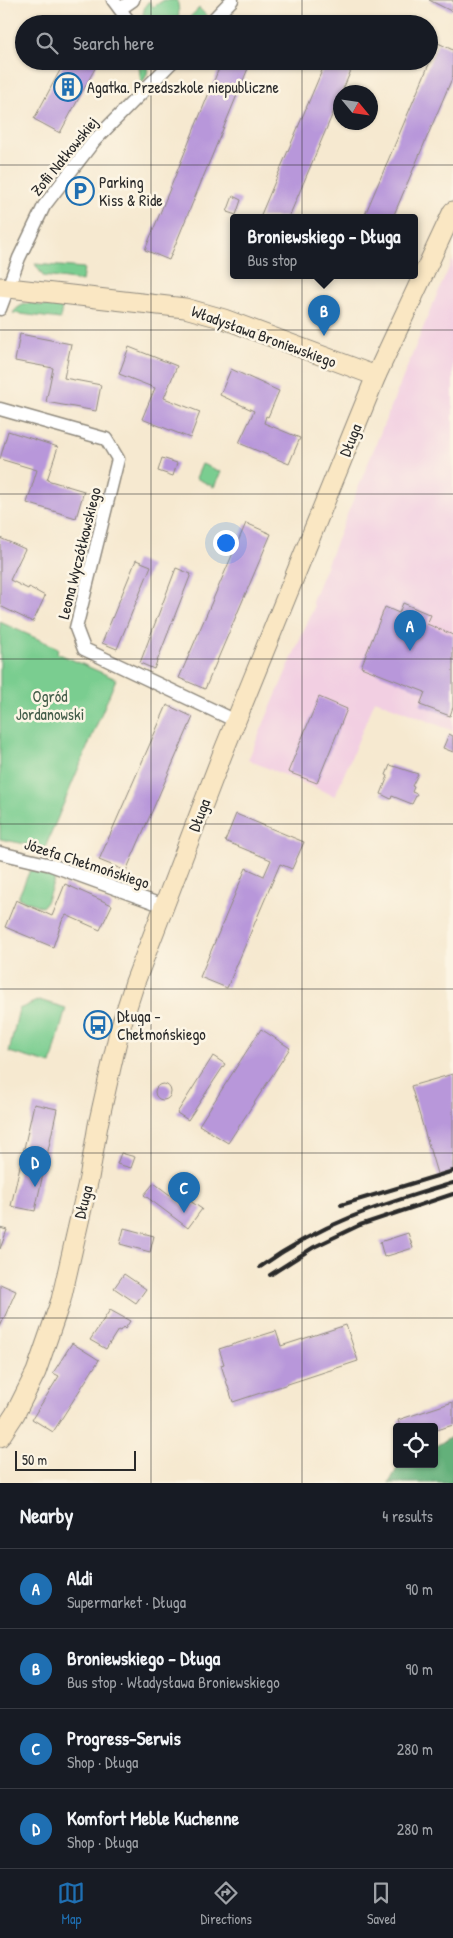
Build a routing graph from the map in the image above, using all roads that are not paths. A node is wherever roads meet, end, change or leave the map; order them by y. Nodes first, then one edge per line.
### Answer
1 (133, 0) edge
2 (232, 0) edge
3 (116, 5) edge
4 (124, 15) edge
5 (218, 15) edge
6 (160, 70) edge
7 (453, 211) edge
8 (3, 287) edge
9 (0, 309) edge
10 (376, 376) junction
11 (0, 409) edge
12 (236, 721) junction
13 (0, 853) edge
14 (164, 906) junction
15 (0, 1437) edge

1 - 3 street
2 - 5 street
3 - 4 street
6 - 8 street, Zofii Nałkowskiej
7 - 10 street, Długa
8 - 9 street, Zofii Nałkowskiej
8 - 10 street, Władysława Broniewskiego
10 - 12 street, Długa
11 - 12 street, Leona Wyczółkowskiego
12 - 14 street, Długa
13 - 14 street, Józefa Chełmońskiego
14 - 15 street, Długa

